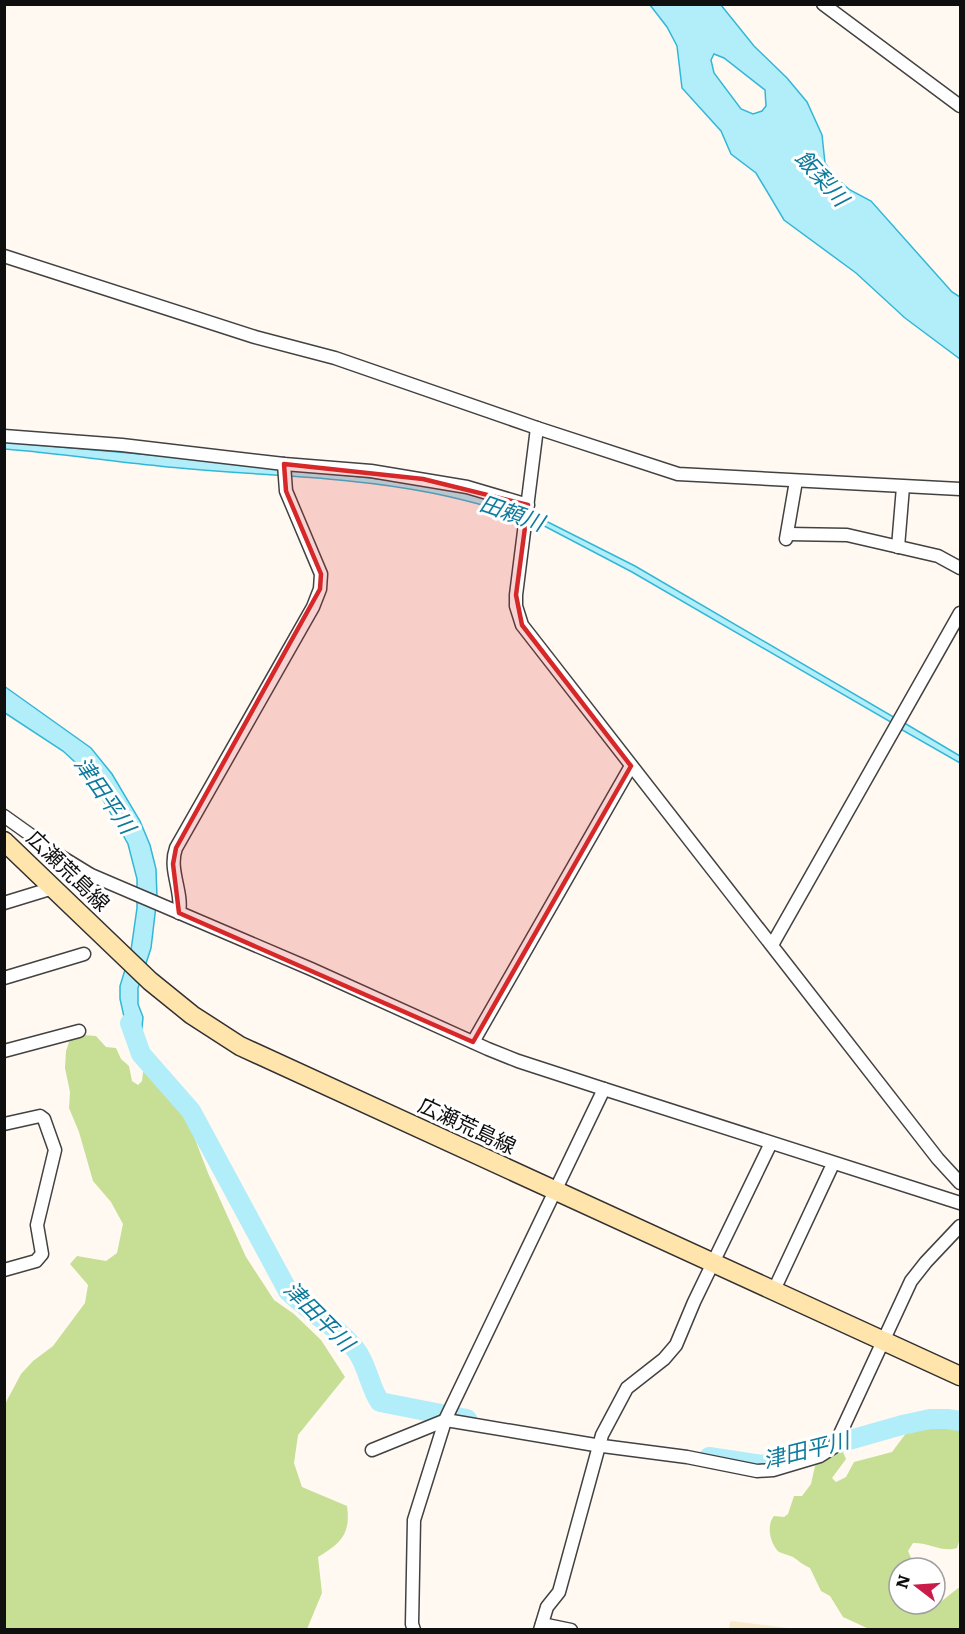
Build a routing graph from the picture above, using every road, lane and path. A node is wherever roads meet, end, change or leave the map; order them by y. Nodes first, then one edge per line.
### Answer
1 (823, 4) edge
2 (960, 106) edge
3 (4, 256) edge
4 (537, 429) junction
5 (4, 436) edge
6 (284, 470) junction
7 (796, 481) junction
8 (903, 487) junction
9 (960, 489) edge
10 (527, 507) junction
11 (898, 547) junction
12 (960, 568) edge
13 (960, 613) edge
14 (631, 766) junction
15 (4, 816) edge
16 (5, 843) edge
17 (53, 888) junction
18 (4, 903) edge
19 (178, 913) junction
20 (772, 945) junction
21 (84, 954) dead end
22 (4, 978) edge
23 (79, 1030) dead end
24 (473, 1042) junction
25 (4, 1051) edge
26 (604, 1089) junction
27 (4, 1124) edge
28 (771, 1143) junction
29 (832, 1164) junction
30 (960, 1183) edge
31 (554, 1191) junction
32 (960, 1203) edge
33 (960, 1226) edge
34 (714, 1263) junction
35 (4, 1270) edge
36 (774, 1290) junction
37 (882, 1340) junction
38 (960, 1376) edge
39 (447, 1416) junction
40 (600, 1441) junction
41 (372, 1450) dead end
42 (541, 1627) edge
43 (414, 1629) edge
44 (571, 1629) edge

1 - 2 street
3 - 4 street
4 - 7 street
4 - 10 street
5 - 6 street
6 - 10 street
6 - 19 street
7 - 8 street
7 - 11 street
8 - 9 street
8 - 11 street
10 - 14 street
11 - 12 street
13 - 20 street
14 - 20 street
14 - 24 street
15 - 19 street
16 - 17 main road, 広瀬荒島線
17 - 18 street
17 - 31 main road, 広瀬荒島線
19 - 24 street
20 - 30 street
21 - 22 street
23 - 25 street
24 - 26 street
26 - 28 street
26 - 31 street
27 - 35 street
28 - 29 street
28 - 34 street
29 - 32 street
29 - 36 street
31 - 34 main road, 広瀬荒島線
31 - 39 street
33 - 37 street
34 - 36 main road, 広瀬荒島線
34 - 40 street
36 - 37 main road, 広瀬荒島線
37 - 38 main road, 広瀬荒島線
37 - 40 street
39 - 40 street
39 - 41 street
39 - 43 street
40 - 42 street
42 - 44 street

